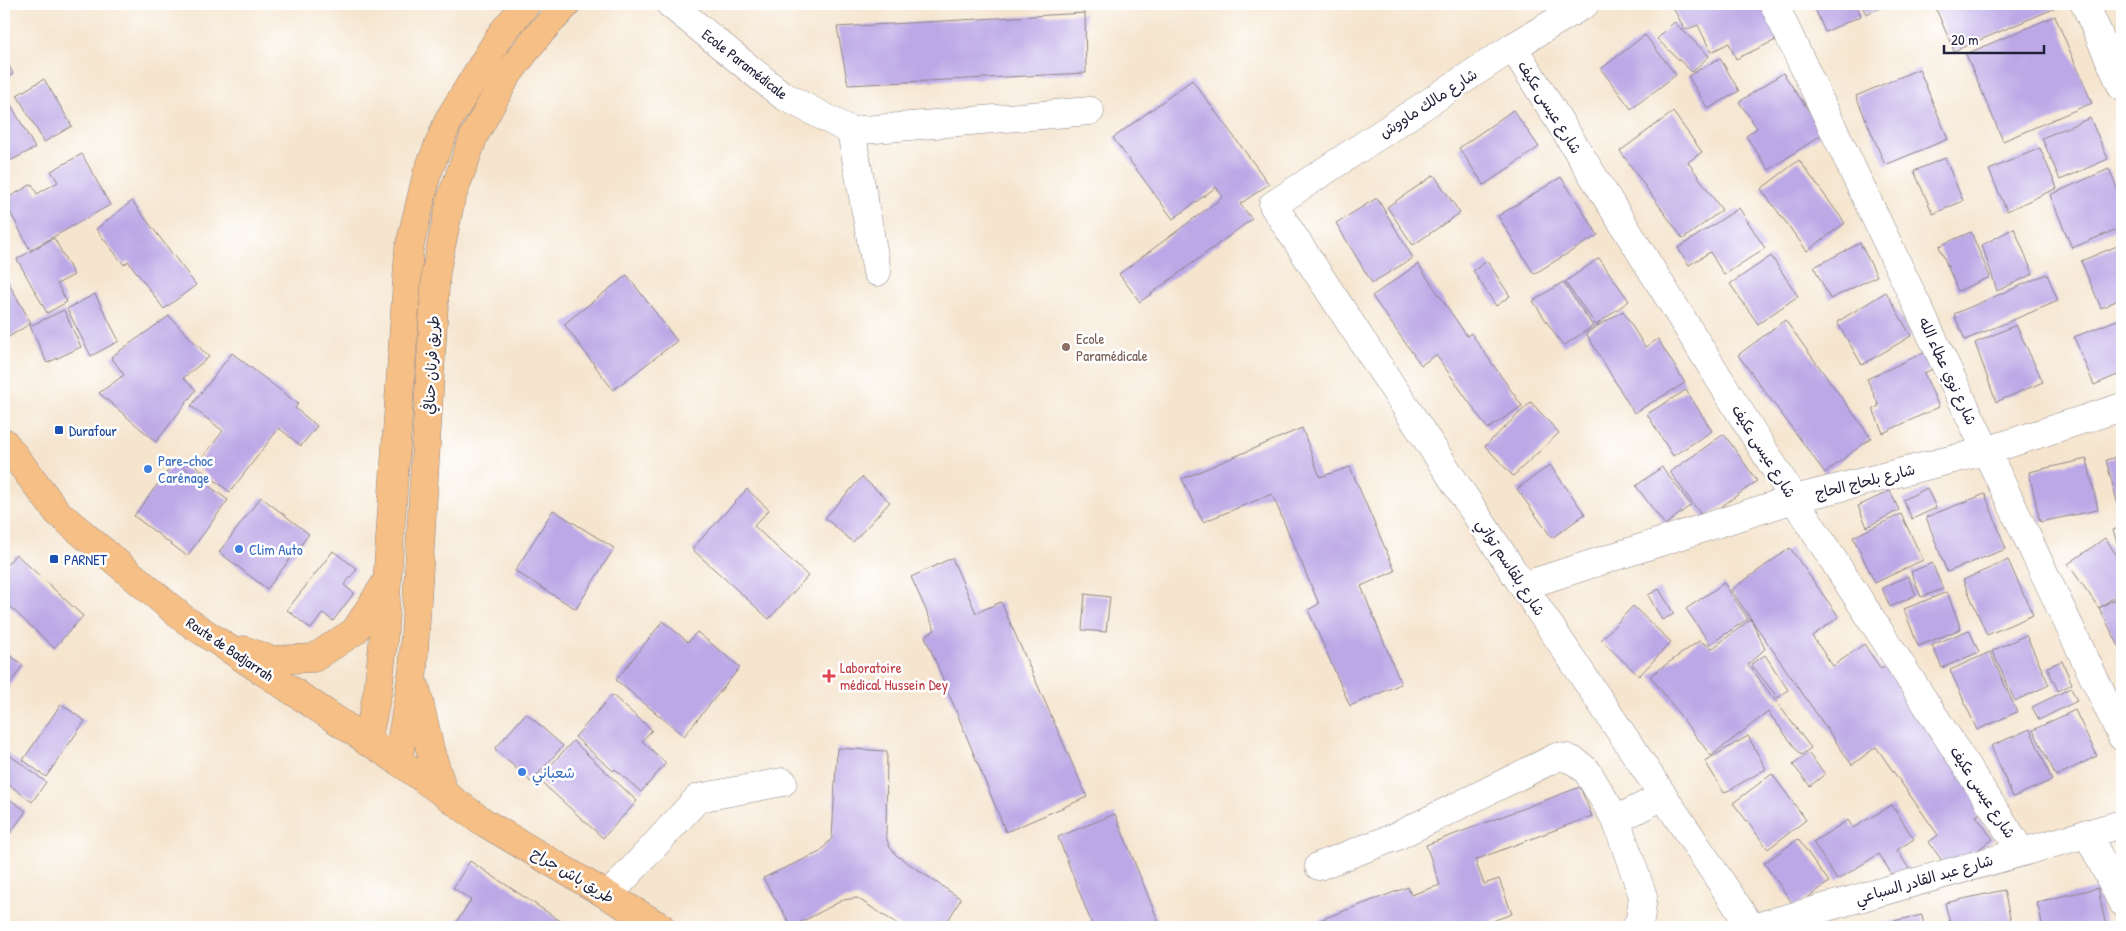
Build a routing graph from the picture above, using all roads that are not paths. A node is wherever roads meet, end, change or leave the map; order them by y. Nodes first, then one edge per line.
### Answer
1 (526, 4) edge
2 (567, 4) edge
3 (670, 4) edge
4 (1585, 4) edge
5 (1774, 4) edge
6 (2085, 4) edge
7 (1513, 47) junction
8 (2122, 87) edge
9 (1090, 111) dead end
10 (852, 131) junction
11 (1273, 204) joint
12 (877, 272) dead end
13 (2122, 407) edge
14 (6, 447) edge
15 (1986, 451) junction
16 (1794, 499) junction
17 (388, 581) junction
18 (1523, 586) junction
19 (212, 639) junction
20 (413, 670) junction
21 (2122, 737) edge
22 (367, 742) junction
23 (398, 761) junction
24 (783, 782) dead end
25 (444, 793) junction
26 (1663, 796) junction
27 (1616, 820) junction
28 (485, 823) joint
29 (2122, 824) edge
30 (2088, 833) junction
31 (2021, 851) junction
32 (1319, 866) dead end
33 (608, 896) junction
34 (2122, 902) edge
35 (661, 927) edge
36 (1636, 927) edge
37 (1751, 927) edge
38 (1756, 927) edge

1 - 17 main road, طريق فرنان حنافي
2 - 20 main road, طريق فرنان حنافي
3 - 10 street, Ecole Paramédicale
4 - 7 street, شارع مالك ماووش
5 - 15 street, شارع نوي عطاء الله
6 - 8 street
7 - 11 street, شارع مالك ماووش
7 - 16 street, شارع عيسى عكيف
9 - 10 street
10 - 12 street
11 - 18 street, شارع بلقاسم تواتي
13 - 15 street, شارع بلحاج الحاج
14 - 19 main road, Route de Badjarrah
15 - 16 street, شارع بلحاج الحاج
15 - 21 street, شارع نوي عطاء الله
16 - 18 street, شارع بلحاج الحاج
16 - 31 street, شارع عيسى عكيف
17 - 19 main road
17 - 22 main road, طريق فرنان حنافي
18 - 26 street, شارع بلقاسم تواتي
19 - 22 main road, Route de Badjarrah
20 - 23 main road, طريق فرنان حنافي
20 - 25 main road
22 - 23 main road, Route de Badjarrah
23 - 25 main road, Route de Badjarrah
24 - 33 street
25 - 28 main road, Route de Badjarrah
26 - 27 street
26 - 37 street, شارع بلقاسم تواتي
27 - 32 street
27 - 36 street
28 - 33 main road, طريق باش جراح
29 - 30 street, شارع عبد القادر السباعي
30 - 31 street, شارع عبد القادر السباعي
30 - 34 street
31 - 38 street, شارع عبد القادر السباعي
33 - 35 main road, طريق باش جراح

